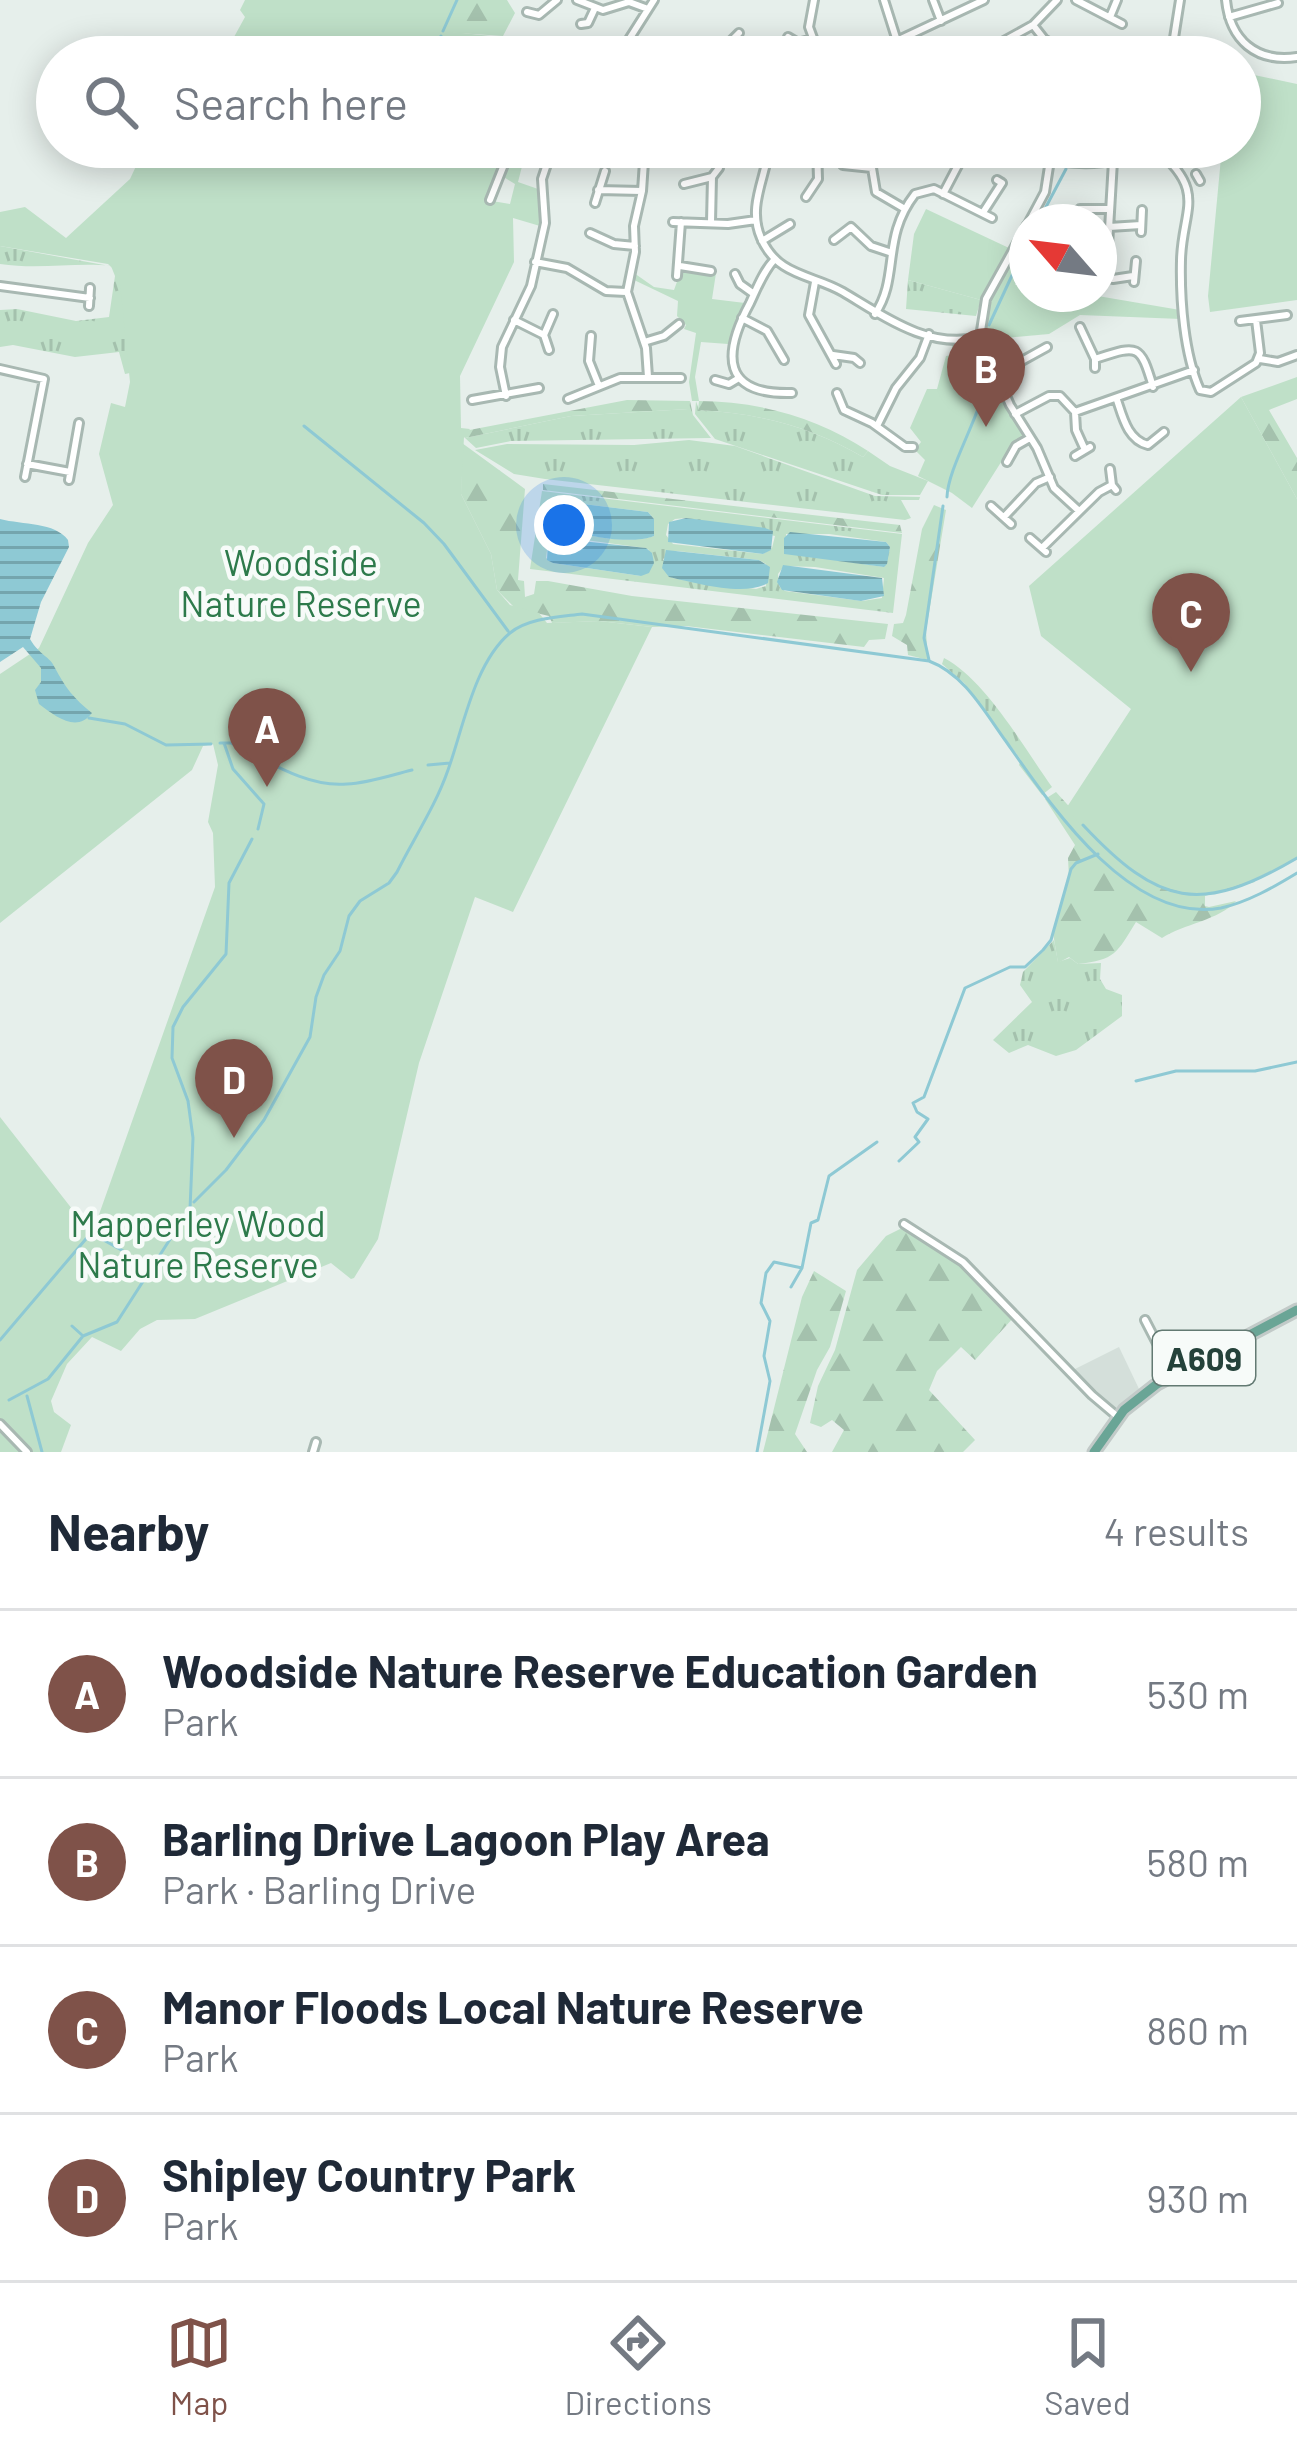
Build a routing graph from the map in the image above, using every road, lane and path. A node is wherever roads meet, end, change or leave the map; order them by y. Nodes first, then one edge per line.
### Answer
1 (557, 0) edge
2 (577, 0) edge
3 (654, 0) edge
4 (814, 0) edge
5 (884, 0) edge
6 (933, 0) edge
7 (984, 0) edge
8 (1058, 0) edge
9 (1076, 0) edge
10 (1117, 0) edge
11 (1180, 0) edge
12 (1226, 0) edge
13 (1278, 3) dead end
14 (595, 8) junction
15 (648, 9) junction
16 (527, 12) dead end
17 (1110, 17) junction
18 (1228, 17) junction
19 (940, 21) junction
20 (581, 24) dead end
21 (1122, 24) dead end
22 (1033, 25) junction
23 (739, 33) dead end
24 (631, 36) edge
25 (738, 36) edge
26 (811, 36) edge
27 (895, 36) edge
28 (908, 36) edge
29 (1013, 36) edge
30 (1042, 36) edge
31 (1176, 36) edge
32 (1237, 36) edge
33 (1261, 54) edge
34 (1297, 57) edge
35 (503, 168) edge
36 (546, 168) edge
37 (644, 168) edge
38 (718, 168) edge
39 (764, 168) edge
40 (818, 168) edge
41 (847, 168) dead end
42 (872, 168) joint
43 (955, 168) edge
44 (1049, 168) edge
45 (1112, 168) edge
46 (1174, 168) edge
47 (605, 171) dead end
48 (712, 177) junction
49 (1198, 178) dead end
50 (997, 180) dead end
51 (684, 184) dead end
52 (1184, 185) junction
53 (598, 190) junction
54 (642, 190) junction
55 (943, 194) junction
56 (806, 196) dead end
57 (490, 200) dead end
58 (595, 203) dead end
59 (1038, 204) edge
60 (1109, 204) edge
61 (905, 209) junction
62 (1142, 210) dead end
63 (983, 212) junction
64 (850, 217) dead end
65 (992, 218) dead end
66 (756, 220) junction
67 (711, 222) junction
68 (790, 224) dead end
69 (849, 227) junction
70 (1117, 227) edge
71 (590, 233) dead end
72 (834, 240) dead end
73 (762, 241) junction
74 (635, 246) junction
75 (889, 252) junction
76 (1009, 256) edge
77 (775, 259) junction
78 (1136, 261) dead end
79 (535, 262) junction
80 (678, 266) junction
81 (706, 271) dead end
82 (735, 274) dead end
83 (677, 276) dead end
84 (1117, 279) edge
85 (815, 282) junction
86 (0, 286) edge
87 (90, 287) dead end
88 (627, 292) junction
89 (754, 294) junction
90 (553, 314) dead end
91 (875, 314) junction
92 (1287, 315) dead end
93 (742, 318) junction
94 (514, 319) junction
95 (1256, 320) junction
96 (1240, 321) dead end
97 (679, 324) dead end
98 (1080, 327) dead end
99 (929, 334) junction
100 (544, 335) junction
101 (592, 336) dead end
102 (980, 337) junction
103 (644, 342) junction
104 (1048, 347) dead end
105 (549, 350) dead end
106 (1297, 355) edge
107 (1259, 359) junction
108 (784, 360) dead end
109 (1283, 361) junction
110 (861, 362) dead end
111 (0, 369) edge
112 (1194, 370) junction
113 (1286, 371) dead end
114 (996, 374) junction
115 (648, 377) junction
116 (739, 378) junction
117 (675, 380) dead end
118 (715, 380) dead end
119 (599, 386) junction
120 (1153, 387) junction
121 (539, 388) dead end
122 (837, 393) dead end
123 (792, 394) dead end
124 (506, 396) junction
125 (568, 399) dead end
126 (472, 400) dead end
127 (1117, 400) junction
128 (1075, 412) junction
129 (1015, 414) junction
130 (75, 426) dead end
131 (877, 427) junction
132 (1164, 432) dead end
133 (1030, 438) junction
134 (913, 447) dead end
135 (1075, 456) dead end
136 (1008, 462) dead end
137 (27, 464) junction
138 (1110, 470) dead end
139 (25, 477) dead end
140 (1050, 477) junction
141 (991, 506) dead end
142 (1079, 511) junction
143 (1004, 517) junction
144 (1011, 524) dead end
145 (1030, 538) dead end
146 (904, 1224) dead end
147 (1297, 1310) edge
148 (1145, 1320) dead end
149 (1178, 1371) junction
150 (1118, 1417) junction
151 (0, 1424) edge
152 (316, 1442) dead end
153 (27, 1452) edge
154 (313, 1452) edge
155 (1094, 1452) edge

1 - 16 street
2 - 14 street
3 - 15 street
4 - 26 street
5 - 27 street
6 - 19 street
7 - 19 street
8 - 22 street
9 - 17 street
10 - 17 street
11 - 31 street
12 - 18 street
13 - 18 street
14 - 15 street
14 - 20 street
15 - 24 street
17 - 21 street
18 - 32 street
19 - 28 street
22 - 29 street
22 - 30 street
23 - 25 street
33 - 34 street
35 - 57 street
36 - 79 street
37 - 54 street
38 - 48 street
39 - 66 street
40 - 56 street
41 - 42 street
42 - 61 street
43 - 55 street
44 - 59 street
45 - 60 street
46 - 52 street
47 - 53 street
48 - 51 street
48 - 67 street
49 - 52 street
50 - 63 street
52 - 112 street
53 - 54 street
53 - 58 street
54 - 74 street
55 - 61 street
55 - 63 street
61 - 75 street
62 - 70 street
63 - 65 street
64 - 69 street
66 - 67 street
66 - 73 street
67 - 80 street
68 - 73 street
69 - 72 street
69 - 75 street
71 - 74 street
73 - 77 street
74 - 88 street
75 - 91 street
76 - 102 street
77 - 85 street
77 - 89 street
78 - 84 street
79 - 88 street
79 - 94 street
80 - 81 street
80 - 83 street
82 - 89 street
85 - 91 street
85 - 110 street
86 - 87 street
88 - 103 street
89 - 93 street
90 - 100 street
91 - 99 street
92 - 95 street
93 - 108 street
93 - 116 street
94 - 100 street
94 - 124 street
95 - 96 street
95 - 107 street
97 - 103 street
98 - 120 street
99 - 102 street
99 - 131 street
100 - 105 street
101 - 119 street
102 - 114 street
103 - 115 street
104 - 114 street
106 - 109 street
107 - 109 street
107 - 112 street
109 - 113 street
111 - 137 street
112 - 120 street
114 - 129 street
115 - 117 street
115 - 119 street
116 - 118 street
116 - 123 street
119 - 125 street
120 - 127 street
121 - 124 street
122 - 131 street
124 - 126 street
127 - 128 street
127 - 132 street
128 - 129 street
128 - 135 street
129 - 133 street
130 - 137 street
131 - 134 street
133 - 136 street
133 - 140 street
137 - 139 street
138 - 142 street
140 - 142 street
140 - 143 street
141 - 143 street
142 - 145 street
143 - 144 street
146 - 150 street
147 - 149 main road, A609
148 - 149 street
149 - 150 main road, A609
150 - 155 main road, A609
151 - 153 street
152 - 154 street

